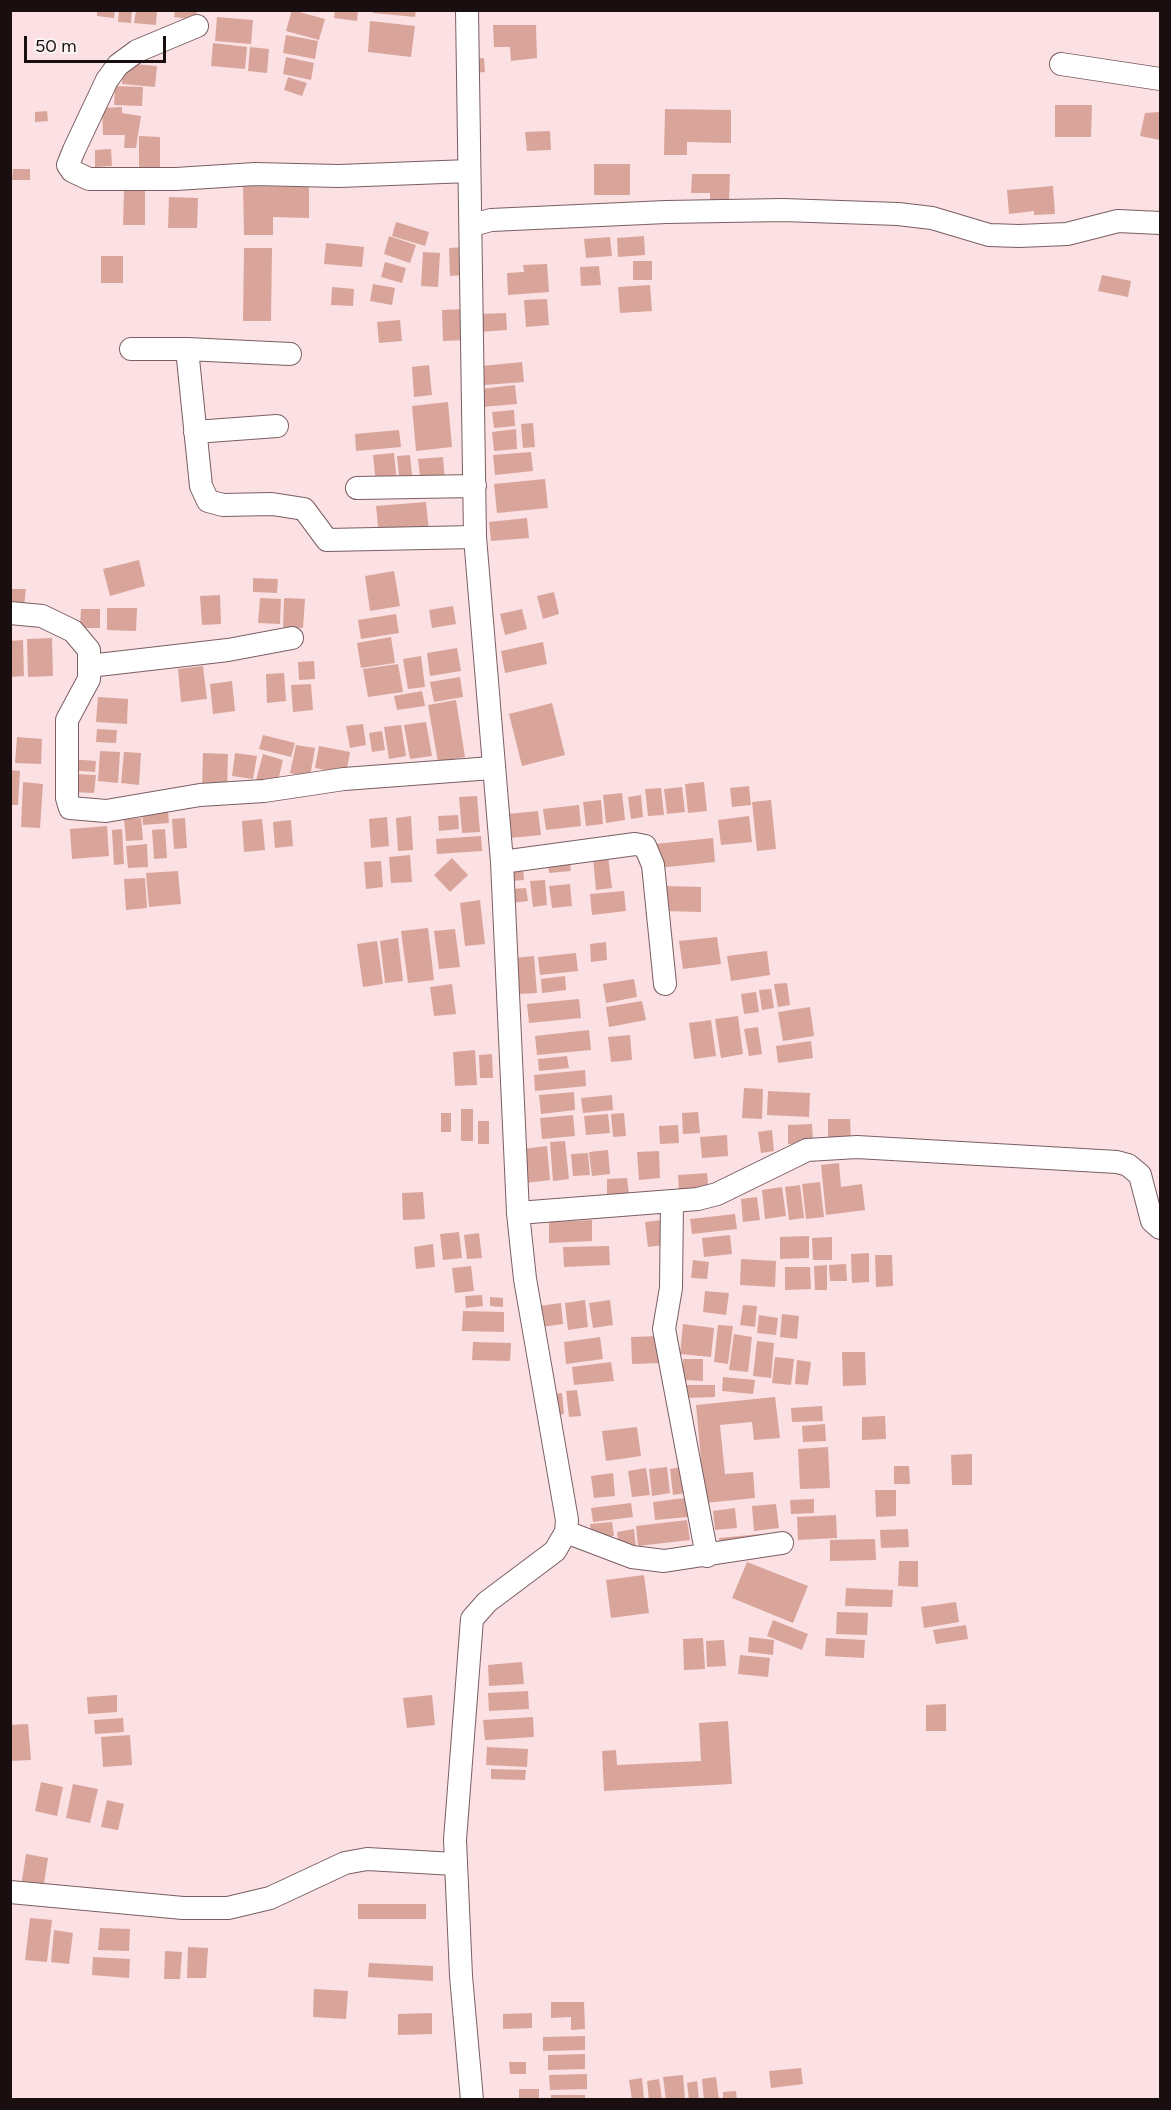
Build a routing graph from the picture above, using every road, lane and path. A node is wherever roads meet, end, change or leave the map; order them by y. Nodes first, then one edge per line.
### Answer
1 (467, 10) edge
2 (197, 26) dead end
3 (1060, 64) dead end
4 (1161, 79) edge
5 (469, 171) junction
6 (1161, 223) edge
7 (471, 225) junction
8 (131, 349) dead end
9 (187, 349) junction
10 (290, 354) dead end
11 (277, 426) dead end
12 (195, 432) junction
13 (475, 486) junction
14 (357, 488) dead end
15 (475, 537) junction
16 (10, 613) edge
17 (292, 638) dead end
18 (89, 666) junction
19 (492, 768) junction
20 (502, 862) junction
21 (665, 984) dead end
22 (672, 1202) junction
23 (518, 1213) junction
24 (1161, 1228) edge
25 (566, 1532) junction
26 (782, 1543) dead end
27 (707, 1556) junction
28 (455, 1864) junction
29 (10, 1892) edge
30 (472, 2100) edge

1 - 5 street
2 - 5 street
3 - 4 street
5 - 7 street
6 - 7 street
7 - 13 street
8 - 9 street
9 - 10 street
9 - 12 street
11 - 12 street
12 - 15 street
13 - 14 street
13 - 15 street
15 - 19 street
16 - 18 street
17 - 18 street
18 - 19 street
19 - 20 street
20 - 21 street
20 - 23 street
22 - 23 street
22 - 24 street
22 - 27 street
23 - 25 street
25 - 27 street
25 - 28 street
26 - 27 street
28 - 29 street
28 - 30 street

